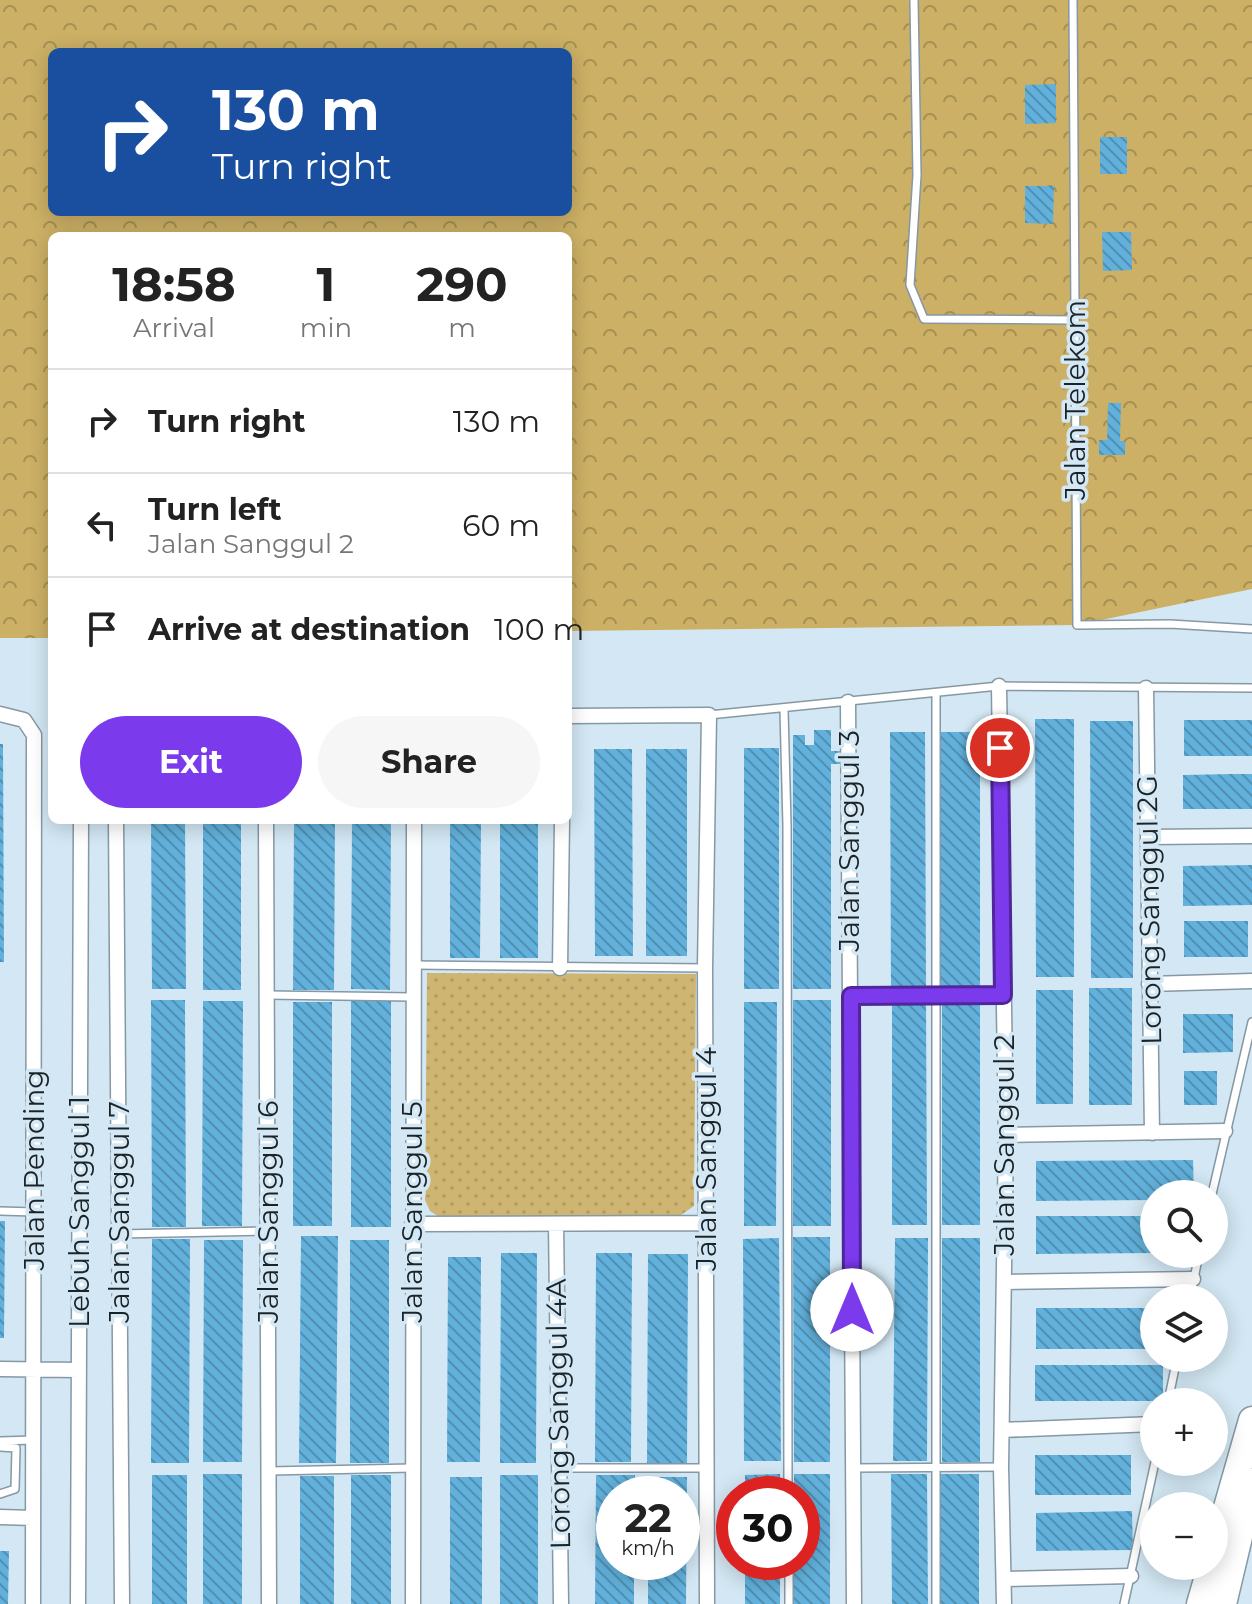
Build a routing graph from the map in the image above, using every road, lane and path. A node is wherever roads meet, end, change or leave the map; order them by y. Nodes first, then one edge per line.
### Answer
1 (914, 0) edge
2 (1073, 0) edge
3 (1075, 320) junction
4 (1252, 629) edge
5 (999, 686) junction
6 (1146, 688) junction
7 (1252, 688) edge
8 (936, 693) junction
9 (848, 702) junction
10 (784, 710) junction
11 (0, 714) edge
12 (709, 715) junction
13 (572, 716) edge
14 (81, 824) edge
15 (116, 824) edge
16 (266, 824) edge
17 (414, 824) edge
18 (562, 824) edge
19 (1252, 836) edge
20 (1148, 837) junction
21 (412, 965) junction
22 (560, 968) junction
23 (705, 968) junction
24 (1252, 981) edge
25 (1149, 984) junction
26 (267, 995) junction
27 (1003, 995) junction
28 (851, 996) junction
29 (936, 996) junction
30 (412, 997) junction
31 (1252, 1022) edge
32 (1225, 1131) junction
33 (1152, 1133) junction
34 (1006, 1135) junction
35 (1215, 1180) edge
36 (0, 1211) edge
37 (34, 1212) junction
38 (706, 1223) junction
39 (412, 1224) junction
40 (556, 1224) junction
41 (267, 1231) junction
42 (119, 1234) junction
43 (1196, 1268) edge
44 (1193, 1279) junction
45 (1004, 1282) junction
46 (1192, 1284) edge
47 (0, 1369) edge
48 (35, 1369) junction
49 (79, 1370) junction
50 (1252, 1420) edge
51 (1140, 1425) edge
52 (1002, 1430) junction
53 (34, 1440) junction
54 (0, 1441) edge
55 (0, 1447) edge
56 (935, 1467) junction
57 (1001, 1467) junction
58 (412, 1468) junction
59 (559, 1468) junction
60 (708, 1468) junction
61 (853, 1468) junction
62 (270, 1471) junction
63 (788, 1476) edge
64 (1152, 1476) edge
65 (1252, 1482) edge
66 (0, 1494) edge
67 (1228, 1504) edge
68 (0, 1517) edge
69 (33, 1518) junction
70 (1131, 1576) junction
71 (1004, 1579) junction
72 (789, 1580) edge
73 (1207, 1580) edge
74 (33, 1604) edge
75 (78, 1604) edge
76 (122, 1604) edge
77 (269, 1604) edge
78 (413, 1604) edge
79 (561, 1604) edge
80 (707, 1604) edge
81 (789, 1604) edge
82 (854, 1604) edge
83 (936, 1604) edge
84 (1004, 1604) edge
85 (1124, 1604) edge
86 (1200, 1604) edge
87 (1223, 1604) edge

1 - 3 lane
2 - 3 lane, Jalan Telekom
3 - 4 lane, Jalan Telekom
5 - 6 lane
5 - 8 lane
5 - 27 street, Jalan Sanggul 2
6 - 7 lane
6 - 20 street, Lorong Sanggul 2G
8 - 9 lane
8 - 29 lane
9 - 10 lane
9 - 28 street, Jalan Sanggul 3
10 - 12 lane
10 - 63 lane
11 - 37 street, Jalan Pending
12 - 13 street
12 - 23 street, Jalan Sanggul 4
14 - 49 street, Lebuh Sanggul 1
15 - 42 street, Jalan Sanggul 7
16 - 26 street, Jalan Sanggul 6
17 - 21 street, Jalan Sanggul 5
18 - 22 street
19 - 20 street
20 - 25 street, Lorong Sanggul 2G
21 - 22 lane
21 - 30 street, Jalan Sanggul 5
22 - 23 lane
23 - 38 street, Jalan Sanggul 4
24 - 25 street
25 - 33 street, Lorong Sanggul 2G
26 - 30 lane
26 - 41 street, Jalan Sanggul 6
27 - 29 lane
27 - 34 street, Jalan Sanggul 2
28 - 29 lane
28 - 61 street, Jalan Sanggul 3
29 - 56 lane
30 - 39 street, Jalan Sanggul 5
31 - 32 lane
32 - 33 street
32 - 35 lane
33 - 34 street
34 - 45 street, Jalan Sanggul 2
36 - 37 lane
37 - 48 street, Jalan Pending
38 - 40 street
38 - 60 street, Jalan Sanggul 4
39 - 40 street
39 - 58 street, Jalan Sanggul 5
40 - 59 street, Lorong Sanggul 4A
41 - 42 lane
41 - 62 street, Jalan Sanggul 6
42 - 76 street, Jalan Sanggul 7
43 - 44 lane
44 - 45 street
44 - 46 lane
45 - 52 street, Jalan Sanggul 2
47 - 48 street
48 - 49 street
48 - 53 street, Jalan Pending
49 - 75 street, Lebuh Sanggul 1
50 - 67 highway
51 - 52 street
52 - 57 street, Jalan Sanggul 2
53 - 54 lane
53 - 69 street, Jalan Pending
55 - 66 lane
56 - 57 lane
56 - 61 lane
56 - 83 lane
57 - 71 street, Jalan Sanggul 2
58 - 62 lane
58 - 78 street, Jalan Sanggul 5
59 - 60 lane
59 - 79 street, Lorong Sanggul 4A
60 - 80 street, Jalan Sanggul 4
61 - 82 street, Jalan Sanggul 3
62 - 77 street, Jalan Sanggul 6
64 - 70 lane
65 - 87 highway
68 - 69 street
69 - 74 street, Jalan Pending
70 - 71 street
70 - 85 lane
71 - 84 street, Jalan Sanggul 2
72 - 81 lane
73 - 86 highway

